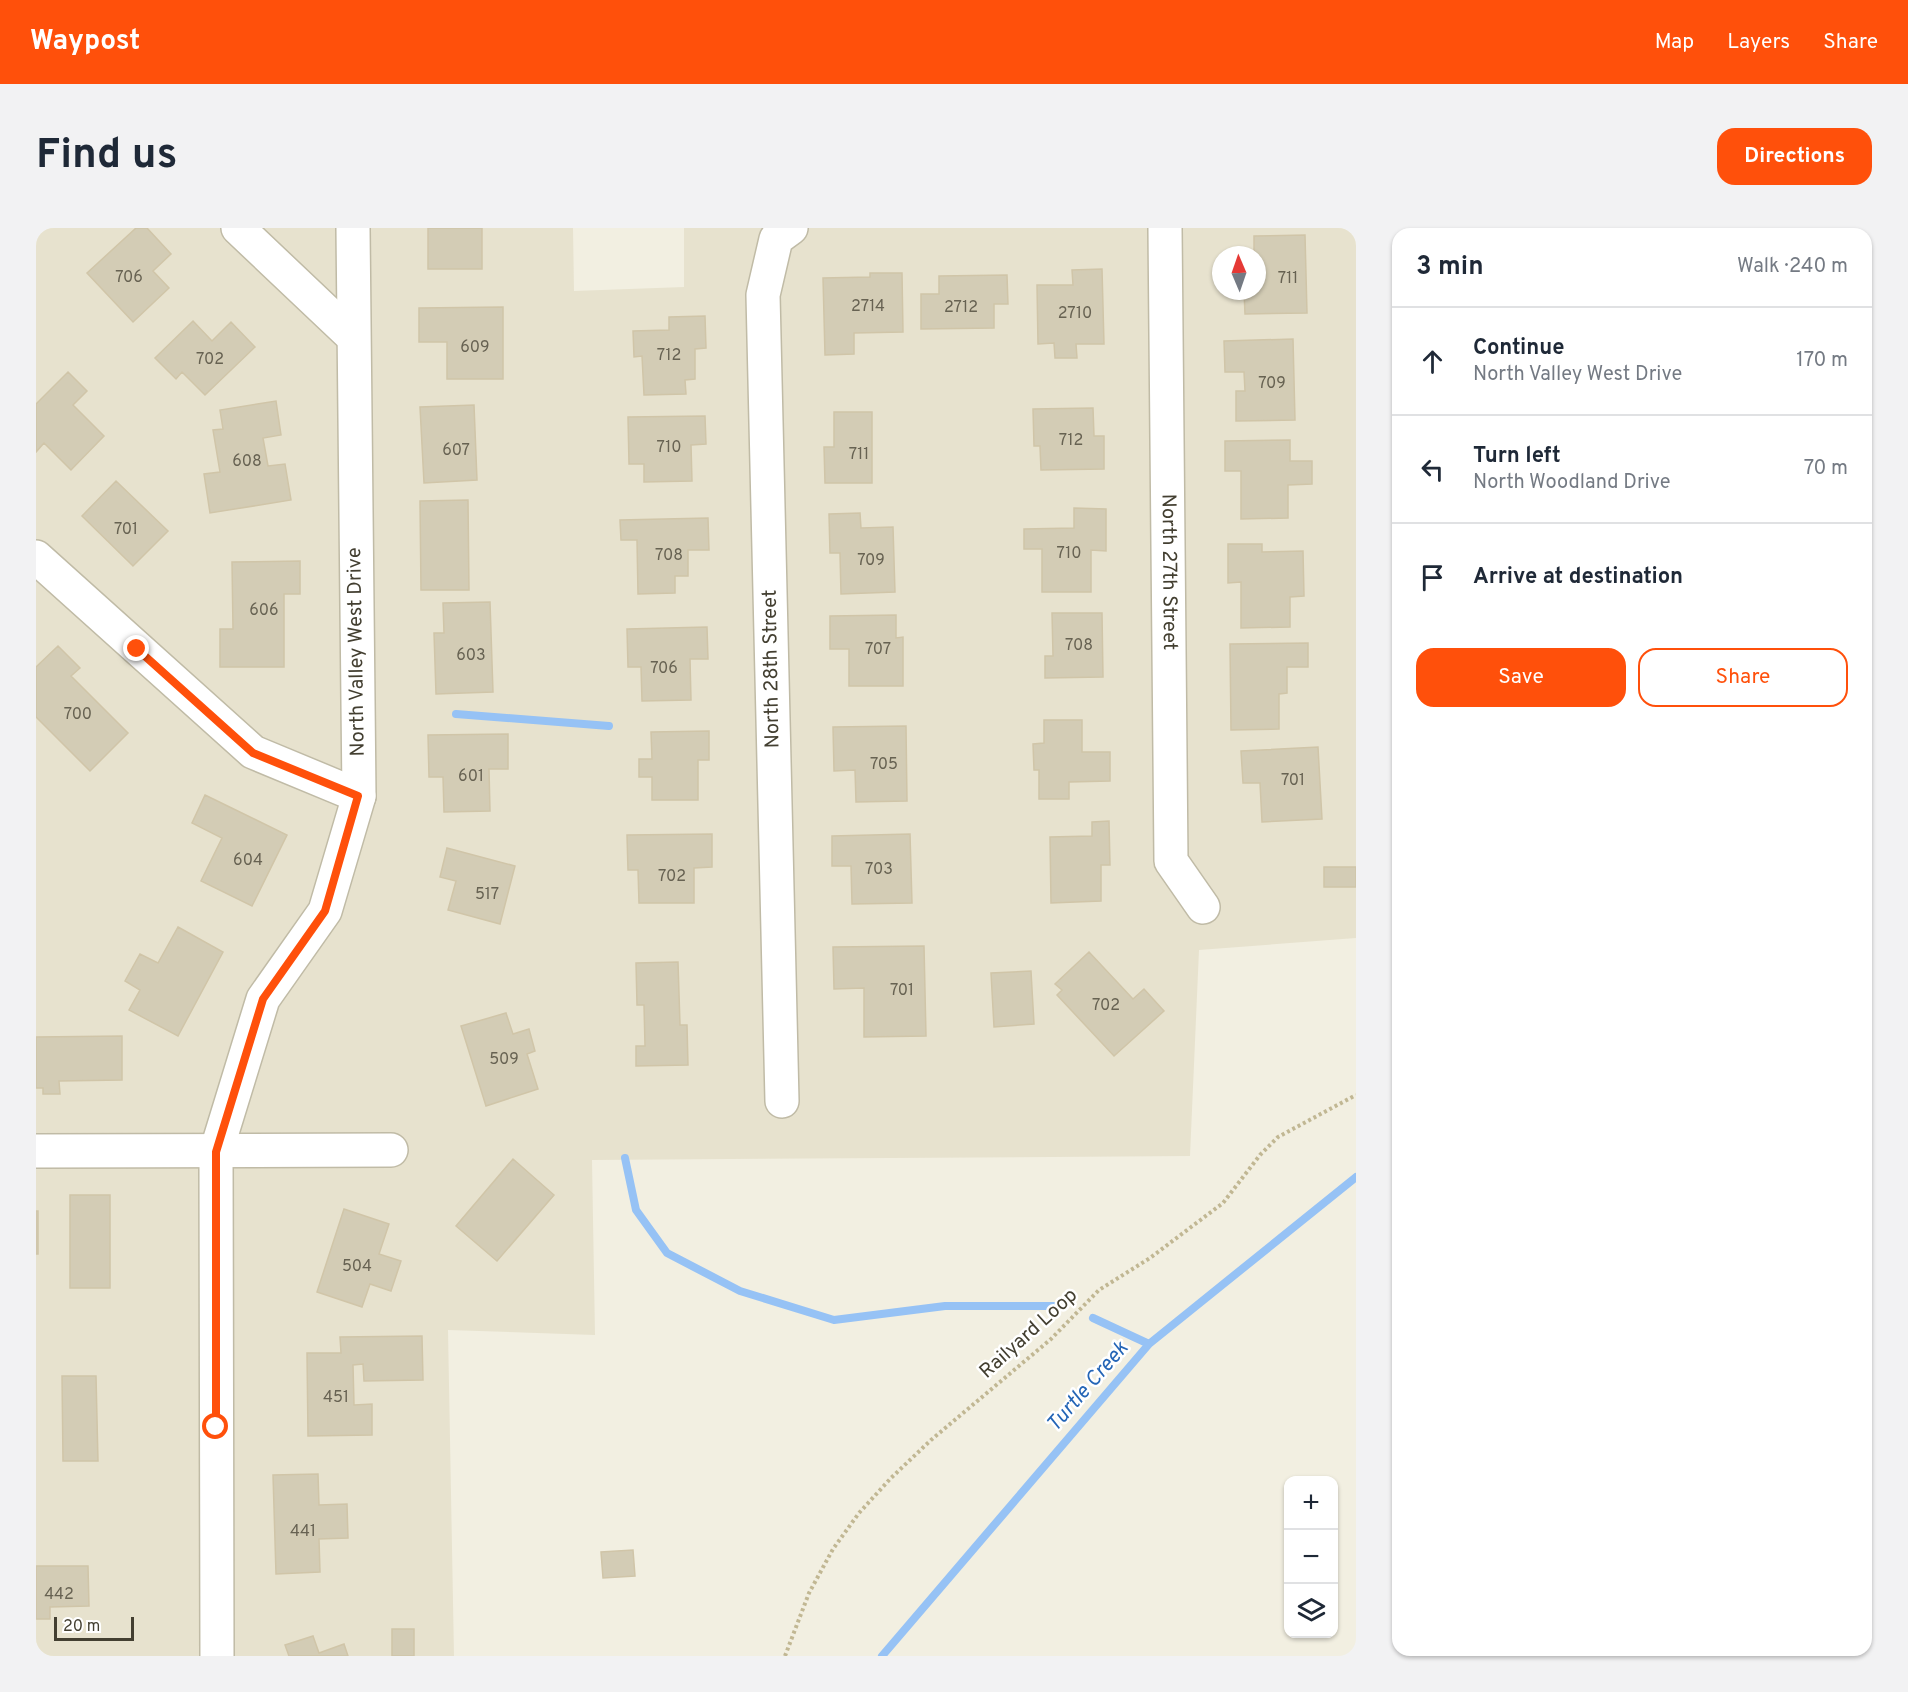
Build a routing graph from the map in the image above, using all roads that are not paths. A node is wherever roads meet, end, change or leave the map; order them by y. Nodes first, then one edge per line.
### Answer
1 (238, 228) edge
2 (353, 228) edge
3 (1165, 228) edge
4 (783, 234) edge
5 (352, 336) junction
6 (42, 574) edge
7 (358, 796) junction
8 (1203, 907) dead end
9 (782, 1101) dead end
10 (391, 1150) dead end
11 (36, 1151) edge
12 (216, 1152) junction
13 (217, 1656) edge

1 - 5 street
2 - 5 street, North Valley West Drive
3 - 8 street, North 27th Street
4 - 9 street, North 28th Street
5 - 7 street, North Valley West Drive
6 - 7 street
7 - 12 street, North Valley West Drive
10 - 12 street
11 - 12 street
12 - 13 street, North Valley West Drive

